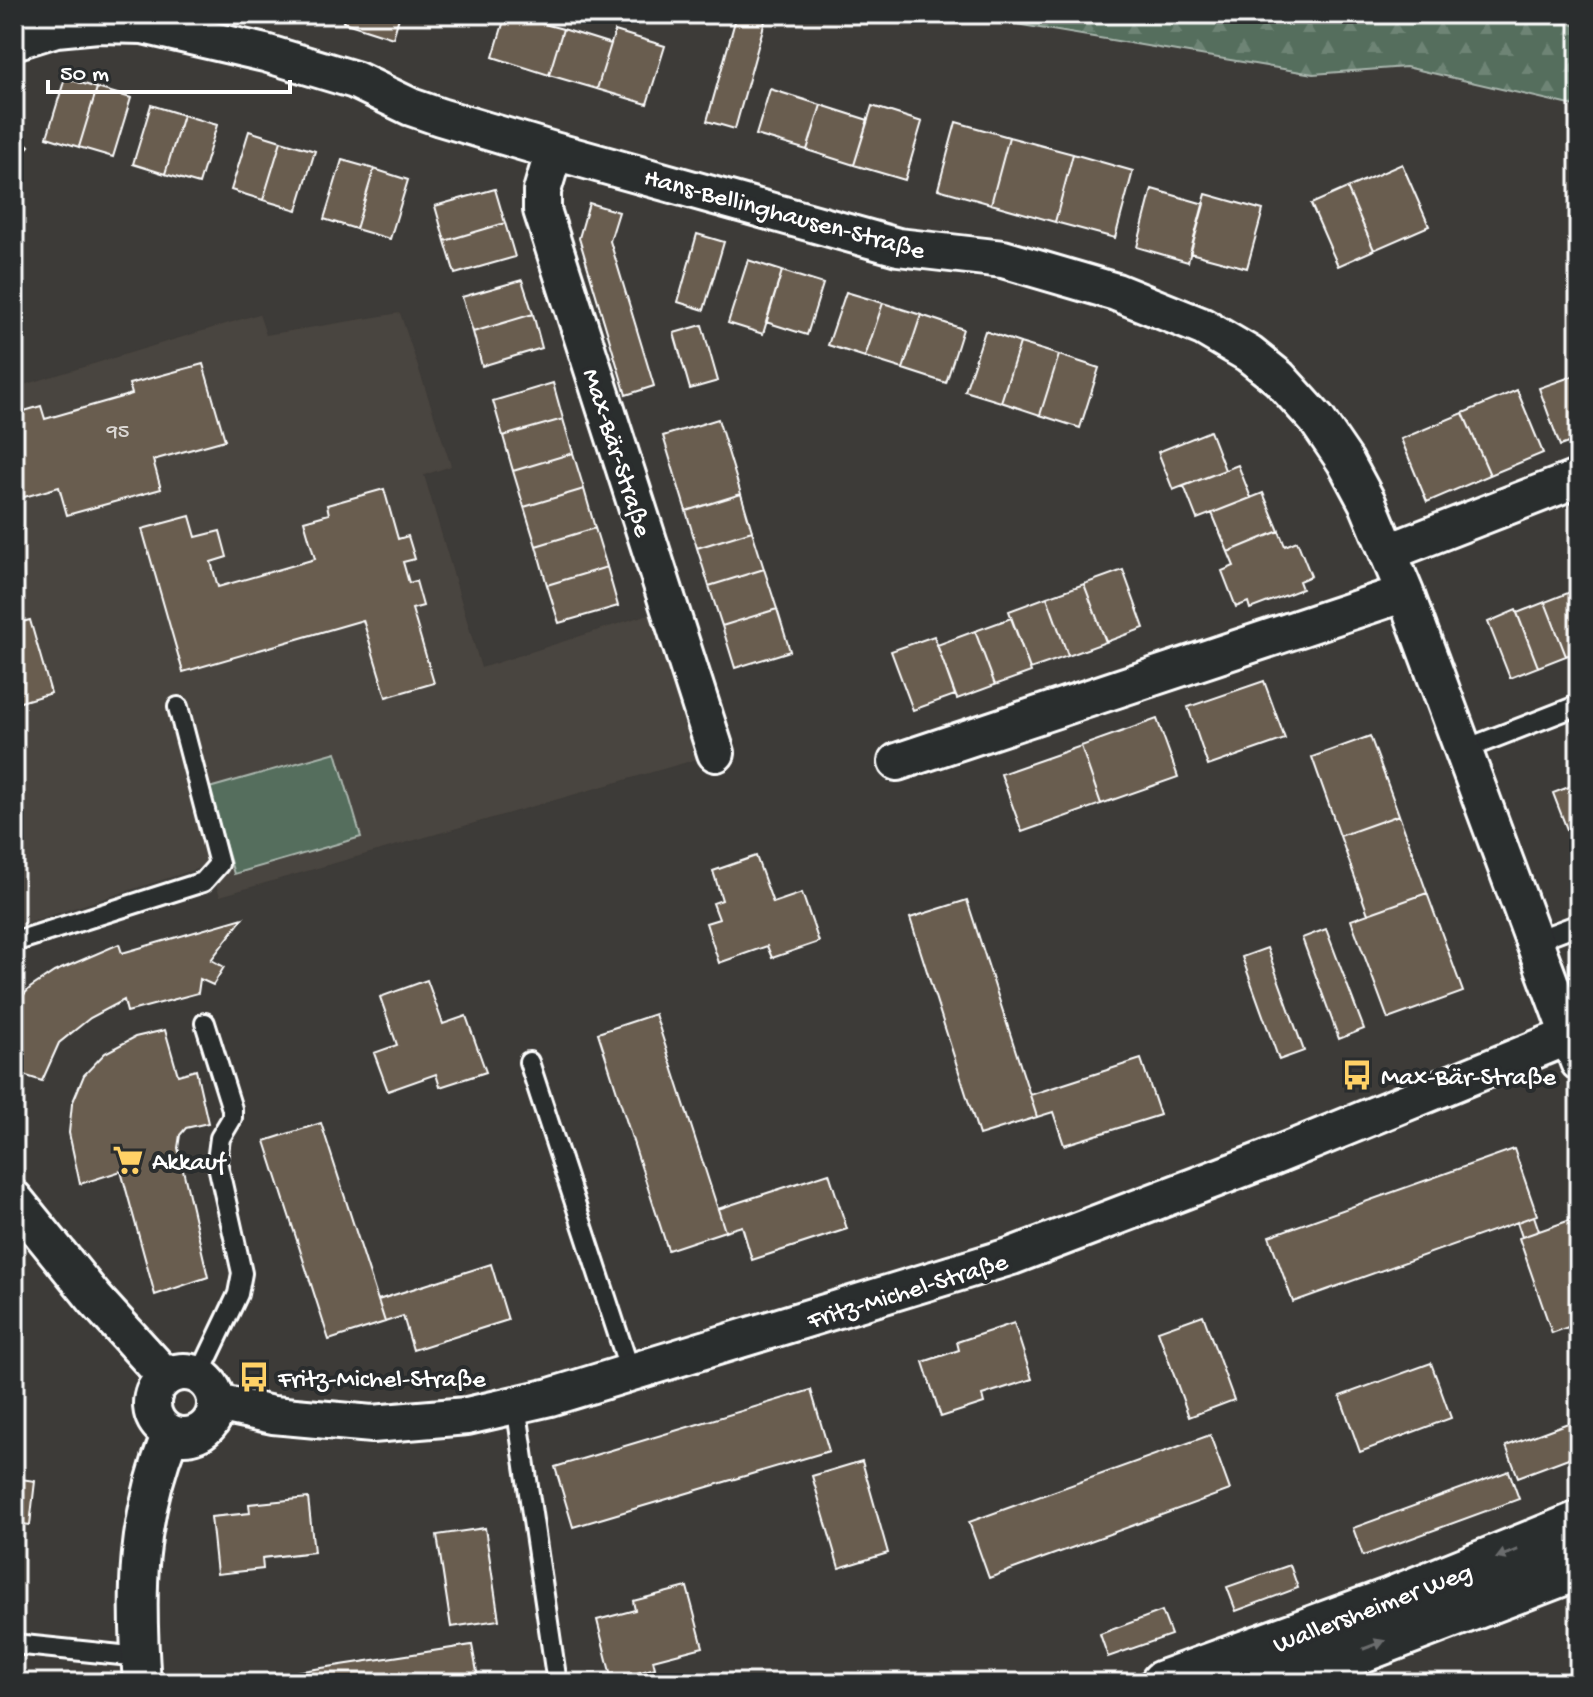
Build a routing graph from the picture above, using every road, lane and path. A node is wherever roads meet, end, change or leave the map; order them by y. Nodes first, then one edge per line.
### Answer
1 (14, 41) edge
2 (554, 151) junction
3 (1579, 478) edge
4 (1389, 552) junction
5 (1405, 593) junction
6 (1579, 705) edge
7 (178, 707) dead end
8 (1463, 750) junction
9 (716, 753) dead end
10 (897, 762) dead end
11 (1579, 924) edge
12 (1534, 941) junction
13 (14, 942) edge
14 (205, 1023) dead end
15 (1574, 1049) edge
16 (529, 1062) dead end
17 (14, 1199) edge
18 (631, 1374) junction
19 (194, 1385) junction
20 (516, 1405) junction
21 (170, 1435) junction
22 (1579, 1524) edge
23 (1579, 1567) edge
24 (14, 1644) edge
25 (141, 1670) edge
26 (557, 1683) edge
27 (1163, 1683) edge
28 (1275, 1683) edge

1 - 2 street, Hans-Bellinghausen-Straße
2 - 4 street, Hans-Bellinghausen-Straße
2 - 9 street, Max-Bär-Straße
3 - 4 street
4 - 5 street, Hans-Bellinghausen-Straße
5 - 8 street, Hans-Bellinghausen-Straße
5 - 10 street
6 - 8 lane
7 - 13 lane
8 - 12 street, Hans-Bellinghausen-Straße
11 - 12 lane
12 - 15 street, Hans-Bellinghausen-Straße
14 - 19 lane
15 - 18 street, Fritz-Michel-Straße
16 - 18 lane
17 - 19 street
18 - 20 street, Fritz-Michel-Straße
19 - 20 street, Fritz-Michel-Straße
19 - 21 street
19 - 21 street
20 - 26 lane
21 - 25 street
22 -> 27 street, Wallersheimer Weg
28 -> 23 street, Wallersheimer Weg
24 - 25 lane

